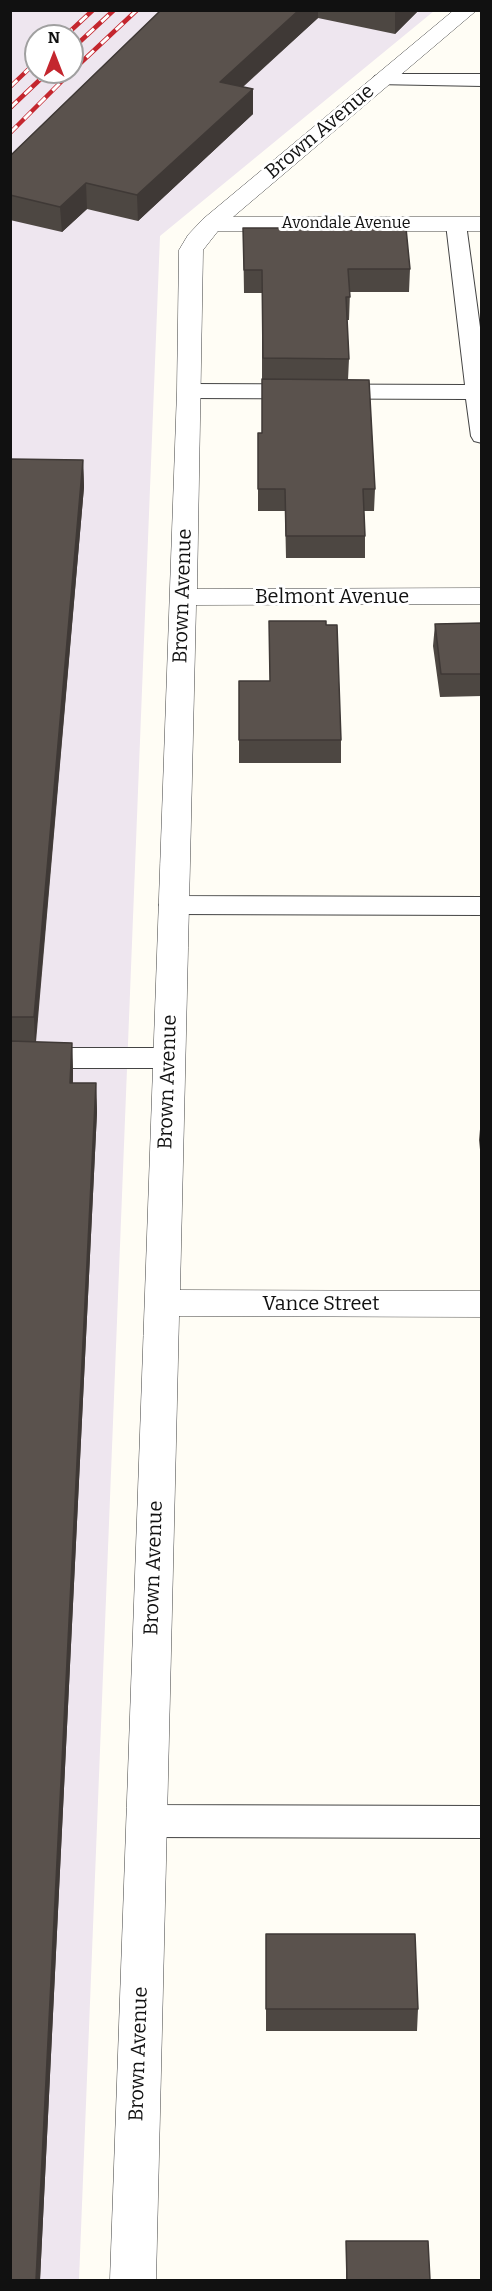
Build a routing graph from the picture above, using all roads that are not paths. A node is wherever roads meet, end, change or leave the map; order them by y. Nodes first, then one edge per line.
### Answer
1 (467, 10) edge
2 (382, 80) junction
3 (482, 80) edge
4 (211, 224) junction
5 (456, 224) junction
6 (482, 224) edge
7 (189, 391) junction
8 (479, 392) edge
9 (482, 436) edge
10 (482, 596) edge
11 (183, 597) junction
12 (173, 905) junction
13 (482, 906) edge
14 (10, 1058) edge
15 (169, 1058) junction
16 (161, 1303) junction
17 (482, 1304) edge
18 (146, 1821) junction
19 (482, 1822) edge
20 (133, 2280) edge

1 - 2 street, Brown Avenue
2 - 3 lane
2 - 4 street, Brown Avenue
4 - 5 street, Avondale Avenue
4 - 7 street, Brown Avenue
5 - 6 street, Avondale Avenue
5 - 8 lane
7 - 8 lane
7 - 11 street, Brown Avenue
8 - 9 lane
10 - 11 street, Belmont Avenue
11 - 12 street, Brown Avenue
12 - 13 lane
12 - 15 street, Brown Avenue
14 - 15 lane
15 - 16 street, Brown Avenue
16 - 17 street, Vance Street
16 - 18 street, Brown Avenue
18 - 19 lane
18 - 20 street, Brown Avenue

